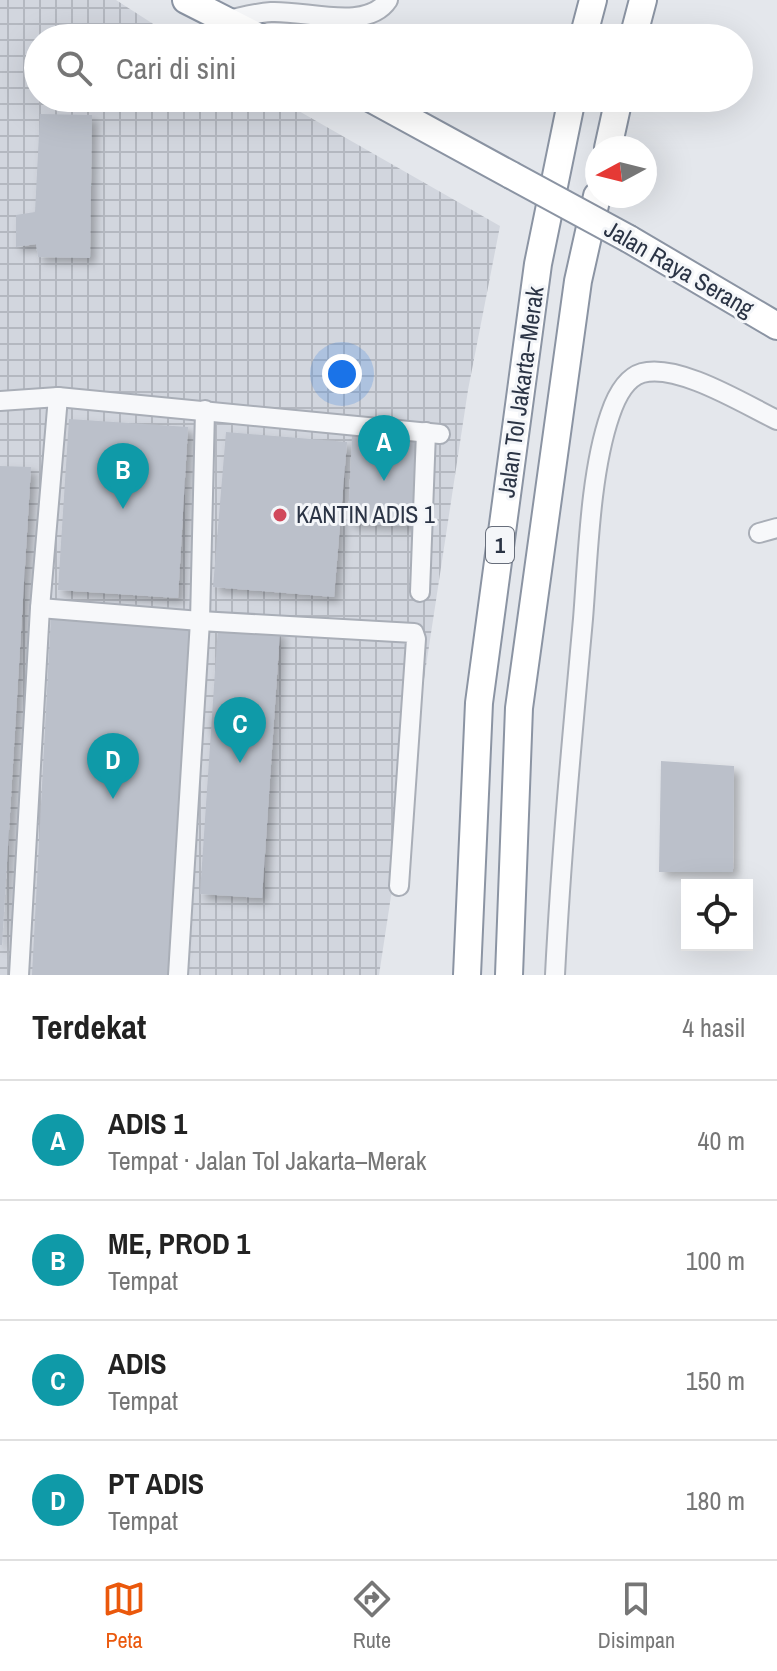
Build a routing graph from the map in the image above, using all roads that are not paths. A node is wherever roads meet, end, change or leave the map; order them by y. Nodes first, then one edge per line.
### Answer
1 (186, 0) edge
2 (388, 0) edge
3 (593, 0) edge
4 (643, 0) edge
5 (228, 20) junction
6 (235, 24) edge
7 (587, 24) edge
8 (637, 24) edge
9 (396, 112) edge
10 (569, 112) edge
11 (616, 112) edge
12 (611, 136) edge
13 (594, 208) edge
14 (777, 326) edge
15 (58, 397) junction
16 (0, 401) edge
17 (205, 410) junction
18 (777, 420) edge
19 (420, 592) dead end
20 (40, 608) junction
21 (200, 621) junction
22 (399, 886) dead end
23 (19, 975) edge
24 (178, 975) edge
25 (467, 975) edge
26 (509, 975) edge
27 (555, 975) edge

1 - 5 highway
2 - 5 street
3 - 7 highway
4 - 8 highway
5 - 6 highway
9 - 14 highway, Jalan Raya Serang, bridge
10 - 25 highway, Jalan Tol Jakarta–Merak / 1
11 - 12 highway
13 - 26 highway, Jalan Tol Jakarta–Merak / 1
15 - 16 street
15 - 17 street
15 - 20 street
17 - 19 street
17 - 21 street
18 - 27 street
20 - 21 street
20 - 23 street
21 - 22 street
21 - 24 street

